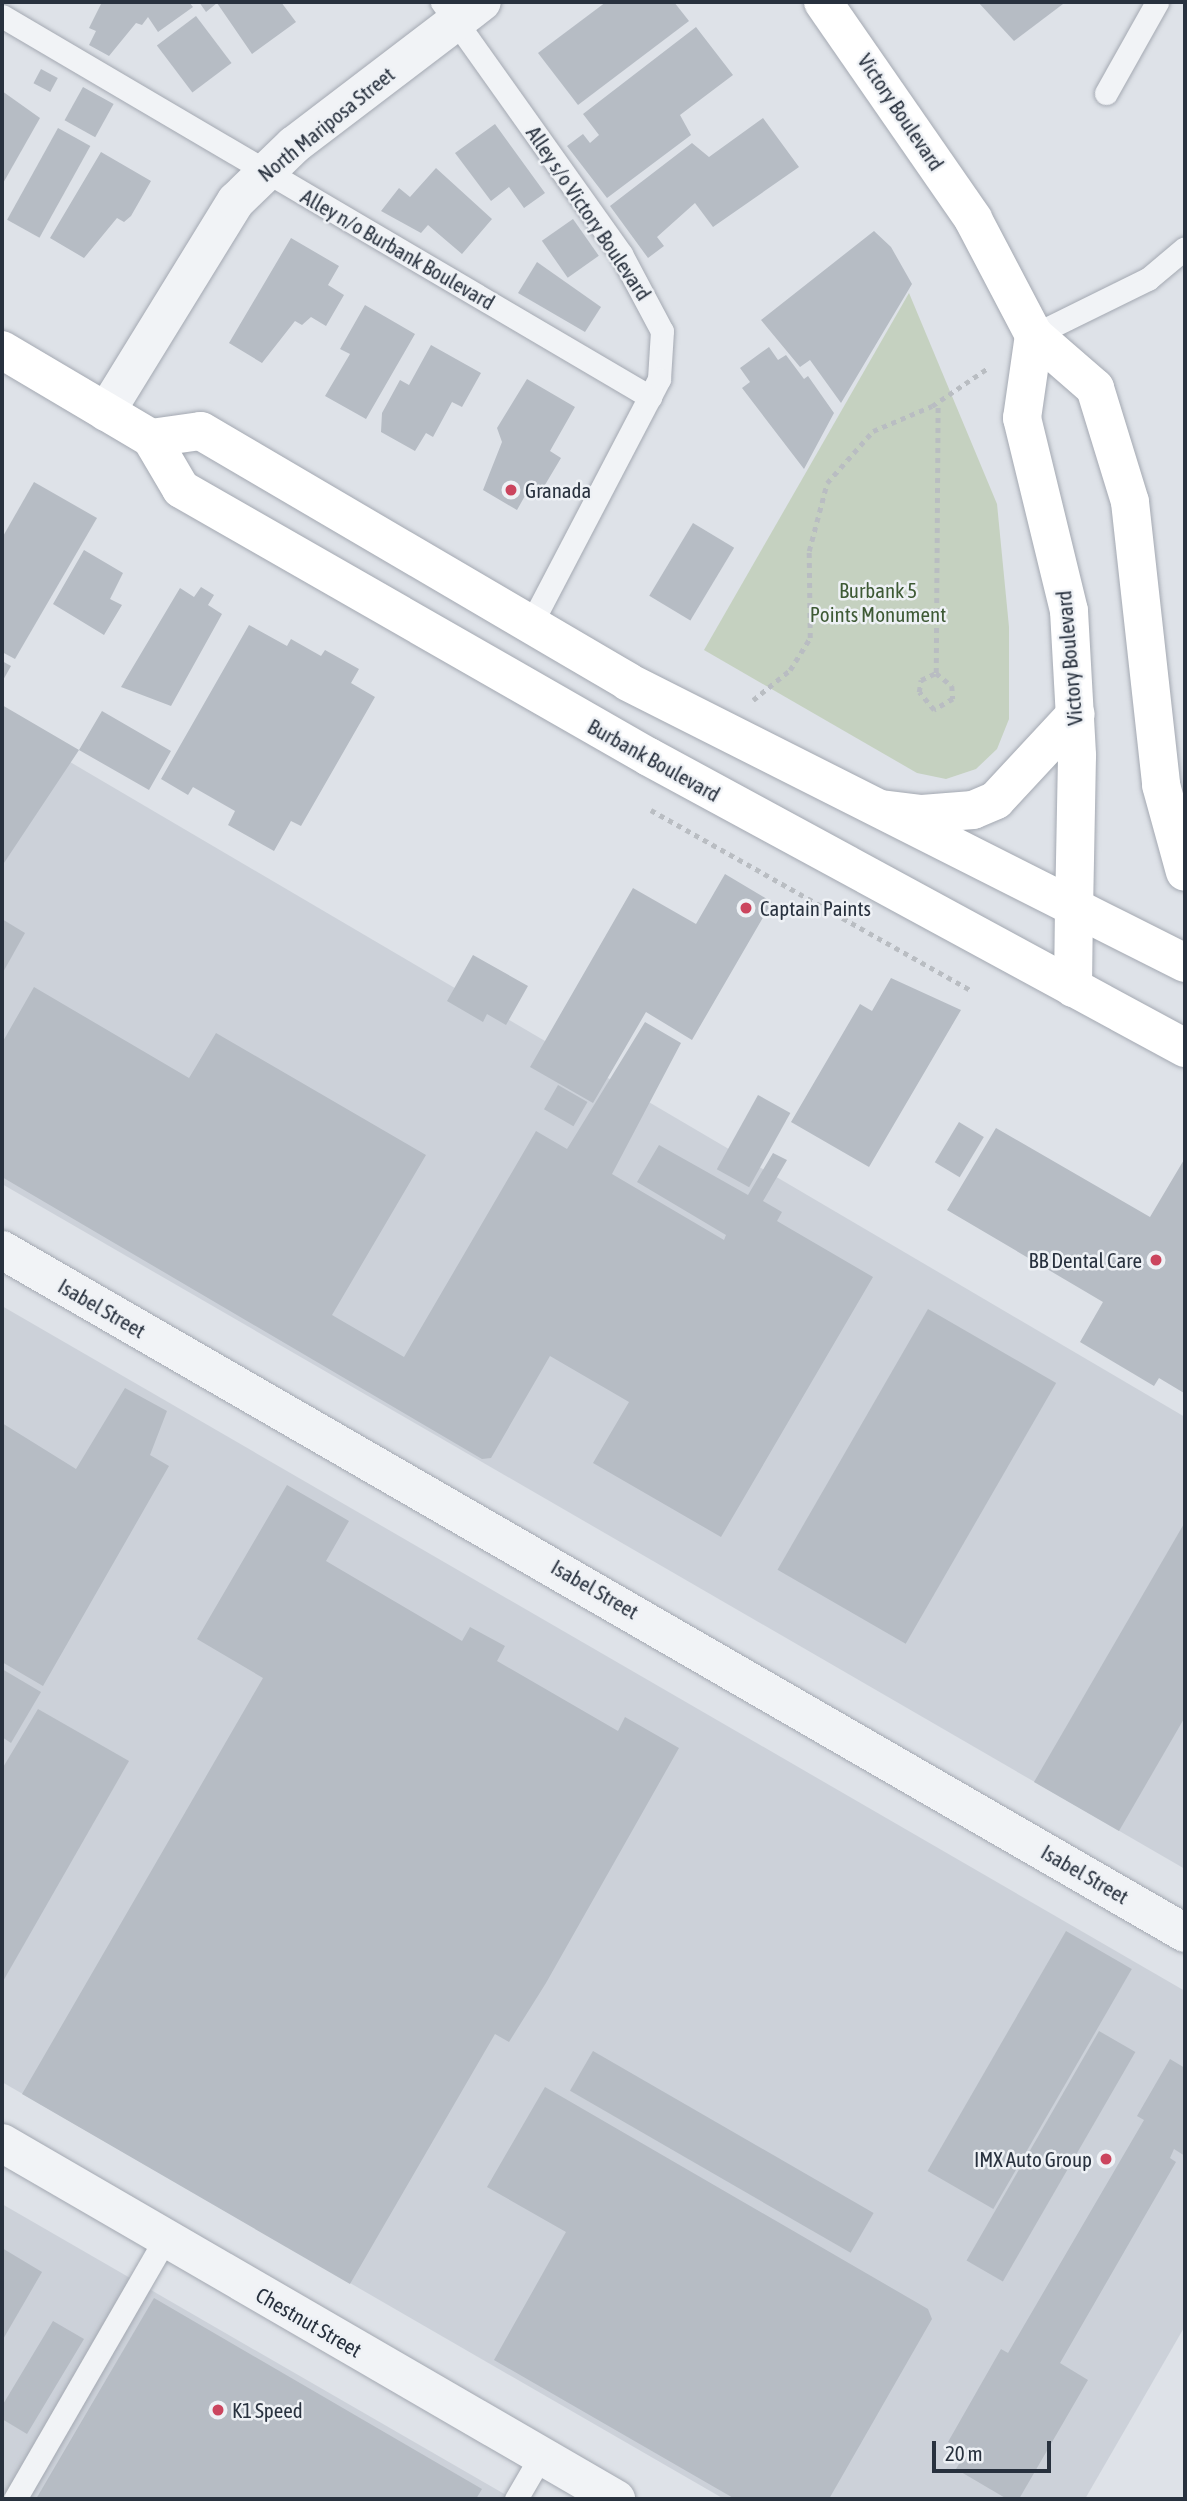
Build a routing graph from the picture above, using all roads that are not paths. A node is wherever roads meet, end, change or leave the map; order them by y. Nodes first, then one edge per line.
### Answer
1 (823, 2) edge
2 (1157, 2) edge
3 (460, 8) edge
4 (2, 16) edge
5 (1105, 93) dead end
6 (264, 170) junction
7 (1185, 248) edge
8 (1034, 335) junction
9 (2, 350) edge
10 (650, 397) junction
11 (106, 412) junction
12 (151, 438) junction
13 (530, 626) junction
14 (1076, 713) junction
15 (879, 809) junction
16 (1185, 872) edge
17 (1074, 906) junction
18 (1185, 963) edge
19 (1073, 988) junction
20 (1185, 1048) edge
21 (2, 1250) edge
22 (1185, 1933) edge
23 (2, 2143) edge
24 (165, 2239) junction
25 (541, 2456) junction
26 (15, 2499) edge
27 (516, 2499) edge
28 (616, 2499) edge

1 - 8 main road, Victory Boulevard
2 - 5 lane
3 - 6 street, North Mariposa Street
3 - 10 lane, Alley s/o Victory Boulevard
4 - 6 lane, Alley n/o Burbank Boulevard
6 - 10 lane, Alley n/o Burbank Boulevard
6 - 11 street, North Mariposa Street
7 - 8 lane
8 - 14 main road, Victory Boulevard
8 - 16 main road, Victory Boulevard
9 - 11 main road, Burbank Boulevard
10 - 13 lane, Alley s/o Victory Boulevard
11 - 12 main road, Burbank Boulevard
12 - 13 main road
12 - 19 main road, Burbank Boulevard
13 - 15 main road
14 - 15 main road
14 - 17 main road, Victory Boulevard
15 - 17 main road
17 - 18 main road
17 - 19 main road, Victory Boulevard
19 - 20 main road, Burbank Boulevard
21 - 22 street, Isabel Street
23 - 24 street, Chestnut Street
24 - 25 street, Chestnut Street
24 - 26 lane
25 - 27 lane
25 - 28 street, Chestnut Street

